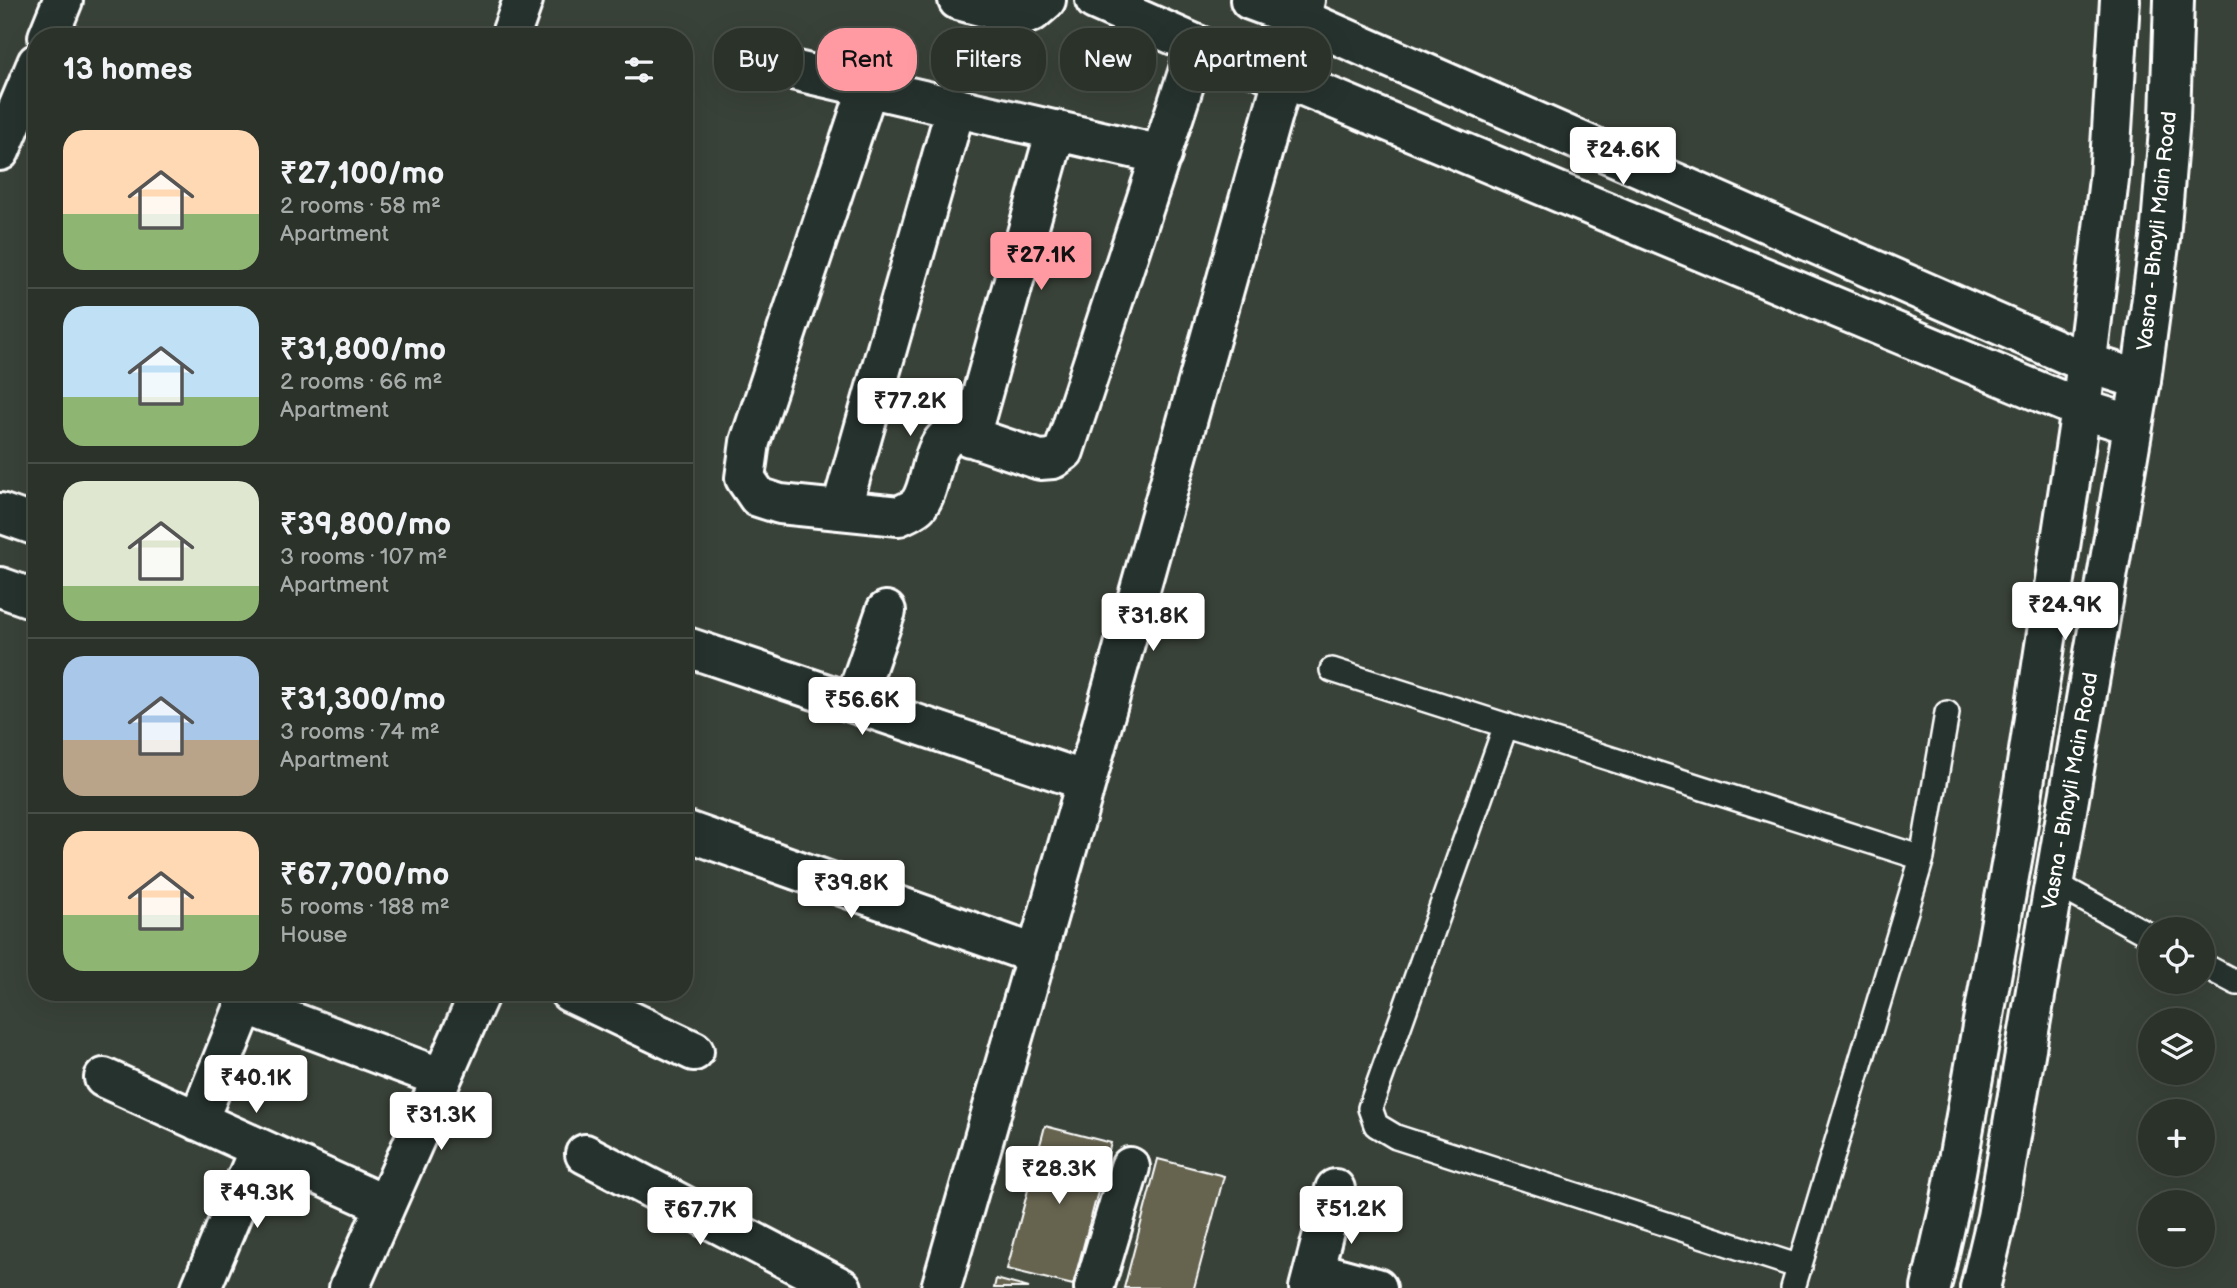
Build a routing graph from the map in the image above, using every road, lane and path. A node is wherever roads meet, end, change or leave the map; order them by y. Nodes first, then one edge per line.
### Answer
1 (63, 0) edge
2 (523, 0) edge
3 (958, 0) edge
4 (1046, 0) edge
5 (1095, 0) edge
6 (1250, 0) edge
7 (2120, 0) edge
8 (2174, 0) edge
9 (1302, 9) edge
10 (52, 28) edge
11 (513, 28) edge
12 (1297, 28) edge
13 (1170, 33) edge
14 (28, 91) edge
15 (867, 91) edge
16 (886, 91) edge
17 (1182, 91) edge
18 (1280, 91) edge
19 (1315, 91) edge
20 (956, 107) junction
21 (1056, 130) junction
22 (0, 151) edge
23 (1162, 155) junction
24 (2087, 363) junction
25 (2141, 380) junction
26 (2081, 409) junction
27 (2133, 425) junction
28 (970, 438) junction
29 (841, 510) junction
30 (0, 513) edge
31 (28, 523) edge
32 (0, 587) edge
33 (28, 597) edge
34 (886, 611) dead end
35 (693, 649) edge
36 (1332, 670) dead end
37 (854, 703) junction
38 (1947, 713) dead end
39 (1506, 725) junction
40 (1086, 782) junction
41 (693, 833) edge
42 (1922, 858) junction
43 (2054, 883) junction
44 (2138, 929) edge
45 (1037, 955) junction
46 (2215, 971) edge
47 (2237, 983) edge
48 (246, 1001) edge
49 (254, 1001) edge
50 (476, 1001) edge
51 (588, 1001) edge
52 (694, 1051) dead end
53 (104, 1078) dead end
54 (442, 1078) junction
55 (198, 1121) junction
56 (259, 1149) junction
57 (585, 1154) dead end
58 (1129, 1167) dead end
59 (1335, 1189) dead end
60 (385, 1205) junction
61 (1797, 1278) edge
62 (1312, 1279) edge
63 (201, 1288) edge
64 (349, 1288) edge
65 (842, 1288) edge
66 (941, 1288) edge
67 (1094, 1288) edge
68 (1377, 1288) edge
69 (1931, 1288) edge
70 (1980, 1288) edge

1 - 10 street
2 - 11 street
3 - 4 street
5 - 13 street
6 - 9 street
7 - 24 street
8 - 25 street, Vasna - Bhayli Main Road
9 - 12 street
9 - 24 street
14 - 22 street
15 - 29 street
16 - 20 street
17 - 23 street
18 - 40 street
19 - 26 street
20 - 21 street
20 - 29 street
21 - 23 street
21 - 28 street
23 - 28 street
24 - 25 street
24 - 26 street
25 - 27 street, Vasna - Bhayli Main Road
26 - 27 street
26 - 69 street
27 - 43 street, Vasna - Bhayli Main Road
28 - 29 street
30 - 31 street
32 - 33 street
34 - 37 street
35 - 37 street
36 - 39 lane
37 - 40 street
38 - 42 lane
39 - 42 lane
39 - 61 lane
40 - 45 street
41 - 45 street
42 - 61 lane
43 - 44 lane
43 - 70 street, Vasna - Bhayli Main Road
45 - 66 street
46 - 47 lane
48 - 55 street
49 - 54 street
50 - 54 street
51 - 52 street
53 - 55 street
54 - 60 street
55 - 56 street
56 - 60 street
56 - 63 street
57 - 65 street
58 - 67 street
59 - 62 street
60 - 64 street
62 - 68 street

